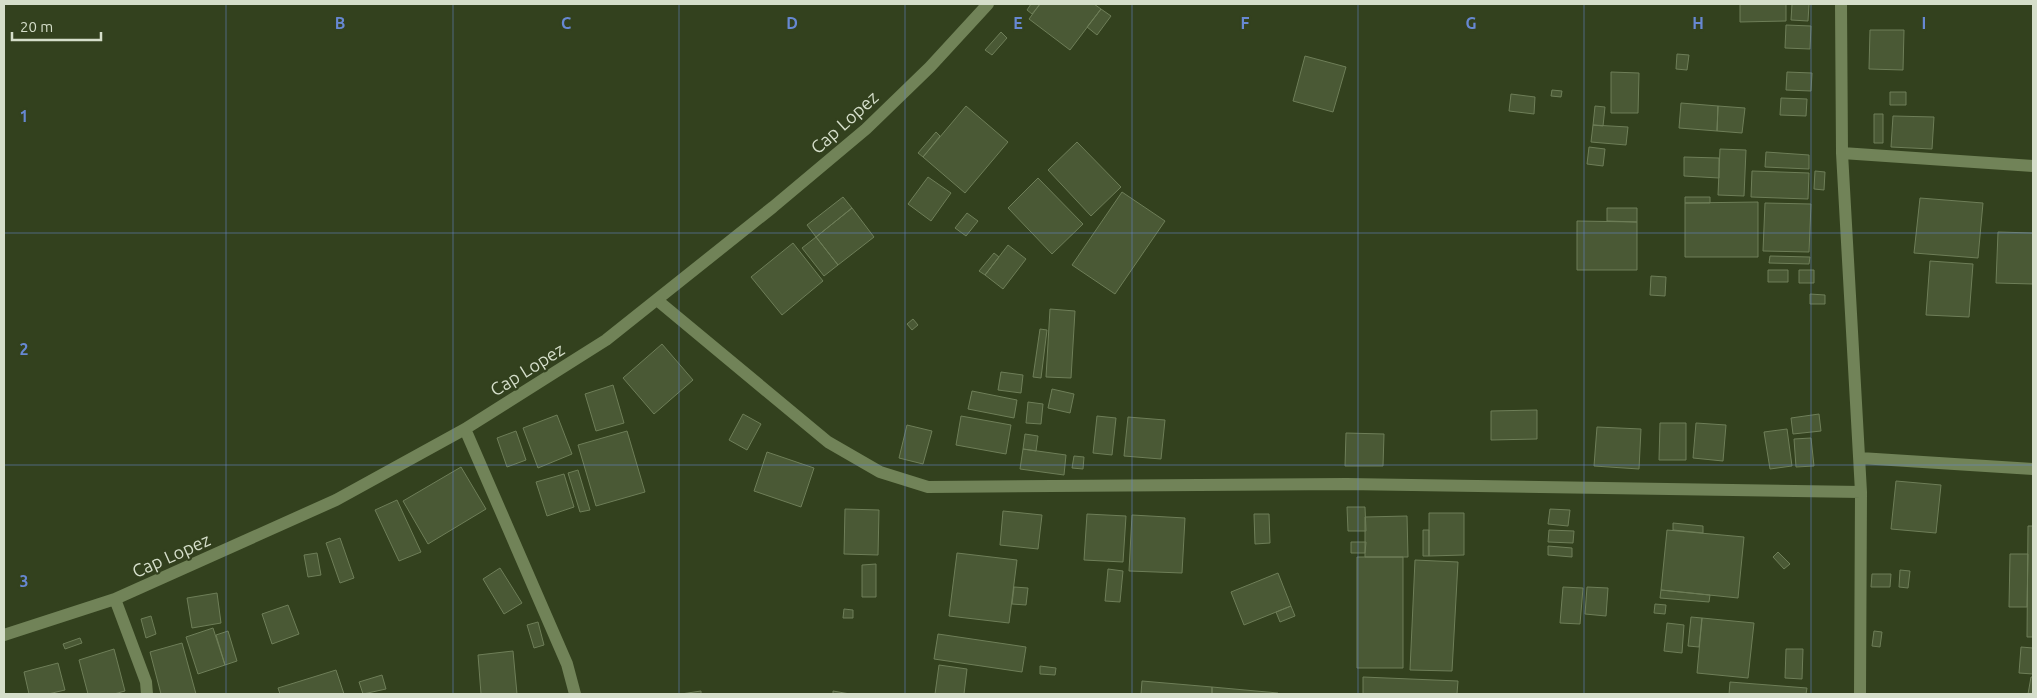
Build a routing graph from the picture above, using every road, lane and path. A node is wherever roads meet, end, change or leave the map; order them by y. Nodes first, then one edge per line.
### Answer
1 (988, 4) edge
2 (1842, 4) edge
3 (1842, 153) junction
4 (2033, 166) edge
5 (657, 300) junction
6 (465, 429) junction
7 (1860, 458) junction
8 (2033, 469) edge
9 (1861, 492) junction
10 (115, 600) junction
11 (4, 635) edge
12 (146, 694) edge
13 (575, 694) edge
14 (1860, 694) edge

1 - 5 street, Cap Lopez
2 - 3 street
3 - 4 street
3 - 7 street
5 - 6 street, Cap Lopez
5 - 9 street
6 - 10 street, Cap Lopez
6 - 13 street
7 - 8 street
7 - 9 street
9 - 14 street
10 - 11 street, Cap Lopez
10 - 12 street

